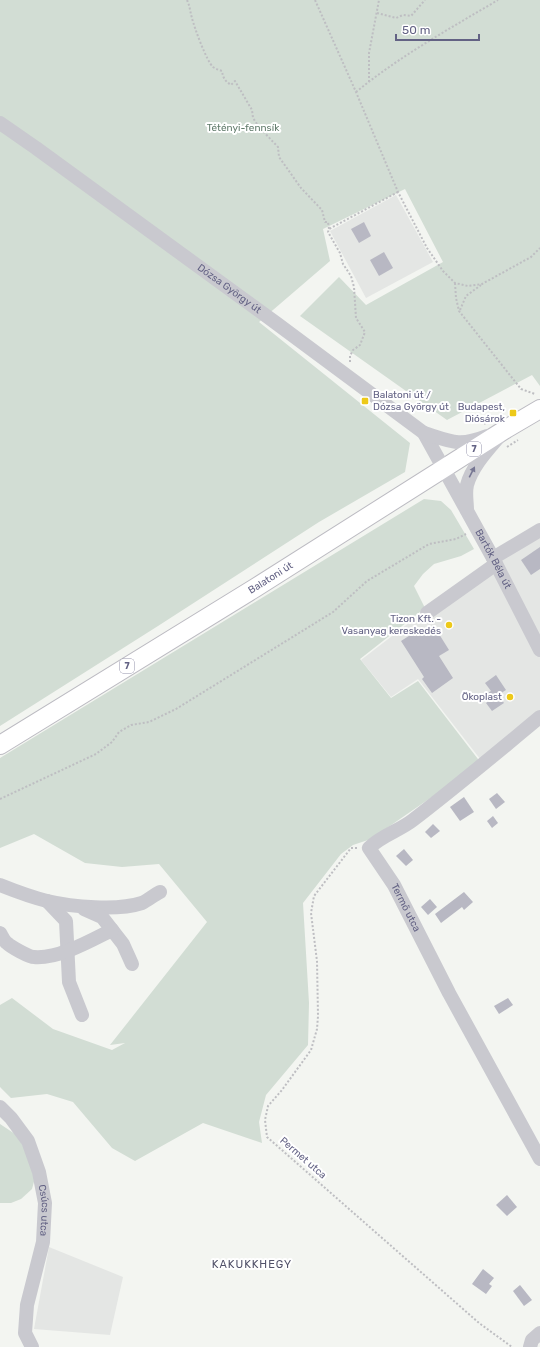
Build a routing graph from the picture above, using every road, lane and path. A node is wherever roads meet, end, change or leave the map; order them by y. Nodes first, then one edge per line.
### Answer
1 (187, 0) edge
2 (315, 0) edge
3 (379, 0) edge
4 (424, 0) edge
5 (498, 0) edge
6 (377, 13) junction
7 (369, 82) junction
8 (356, 92) junction
9 (0, 123) edge
10 (398, 192) junction
11 (329, 228) junction
12 (540, 248) edge
13 (455, 283) junction
14 (482, 284) junction
15 (459, 311) junction
16 (350, 363) dead end
17 (538, 402) edge
18 (506, 429) junction
19 (424, 433) junction
20 (443, 469) junction
21 (467, 510) junction
22 (476, 528) junction
23 (540, 530) edge
24 (494, 561) junction
25 (427, 613) dead end
26 (540, 650) edge
27 (540, 718) edge
28 (0, 745) edge
29 (0, 799) edge
30 (369, 848) junction
31 (0, 885) edge
32 (160, 892) dead end
33 (47, 901) junction
34 (76, 905) junction
35 (112, 930) junction
36 (0, 933) edge
37 (68, 951) junction
38 (132, 964) dead end
39 (82, 1015) dead end
40 (0, 1107) edge
41 (540, 1159) edge
42 (540, 1333) edge
43 (32, 1347) edge
44 (512, 1347) edge
45 (530, 1347) edge

1 - 11 path
2 - 8 path
3 - 6 path
4 - 6 path
5 - 7 path
6 - 7 path
7 - 8 path
8 - 10 path
9 - 19 street, Dózsa György út
10 - 11 path
10 - 13 path
11 - 16 path
12 - 14 path
13 - 14 path
13 - 15 path
14 - 15 path
15 - 17 path
17 - 18 main road, Balatoni út / 7
18 - 19 street
18 - 20 main road, Balatoni út / 7
21 -> 18 street
19 - 20 street, Dózsa György út
20 - 21 street, Bartók Béla út
20 - 28 main road, Balatoni út / 7
21 - 22 street, Bartók Béla út
22 - 24 street, Bartók Béla út
22 - 29 path
23 - 24 street
24 - 25 street
24 - 26 street, Bartók Béla út
27 - 30 street
30 - 41 street, Termő utca
30 - 44 path, Permet utca
31 - 33 street
32 - 34 street
33 - 34 street
33 - 37 street
34 - 35 street
35 - 37 street
35 - 38 street
36 - 37 street
37 - 39 street
40 - 43 street, Csúcs utca
42 - 45 street

